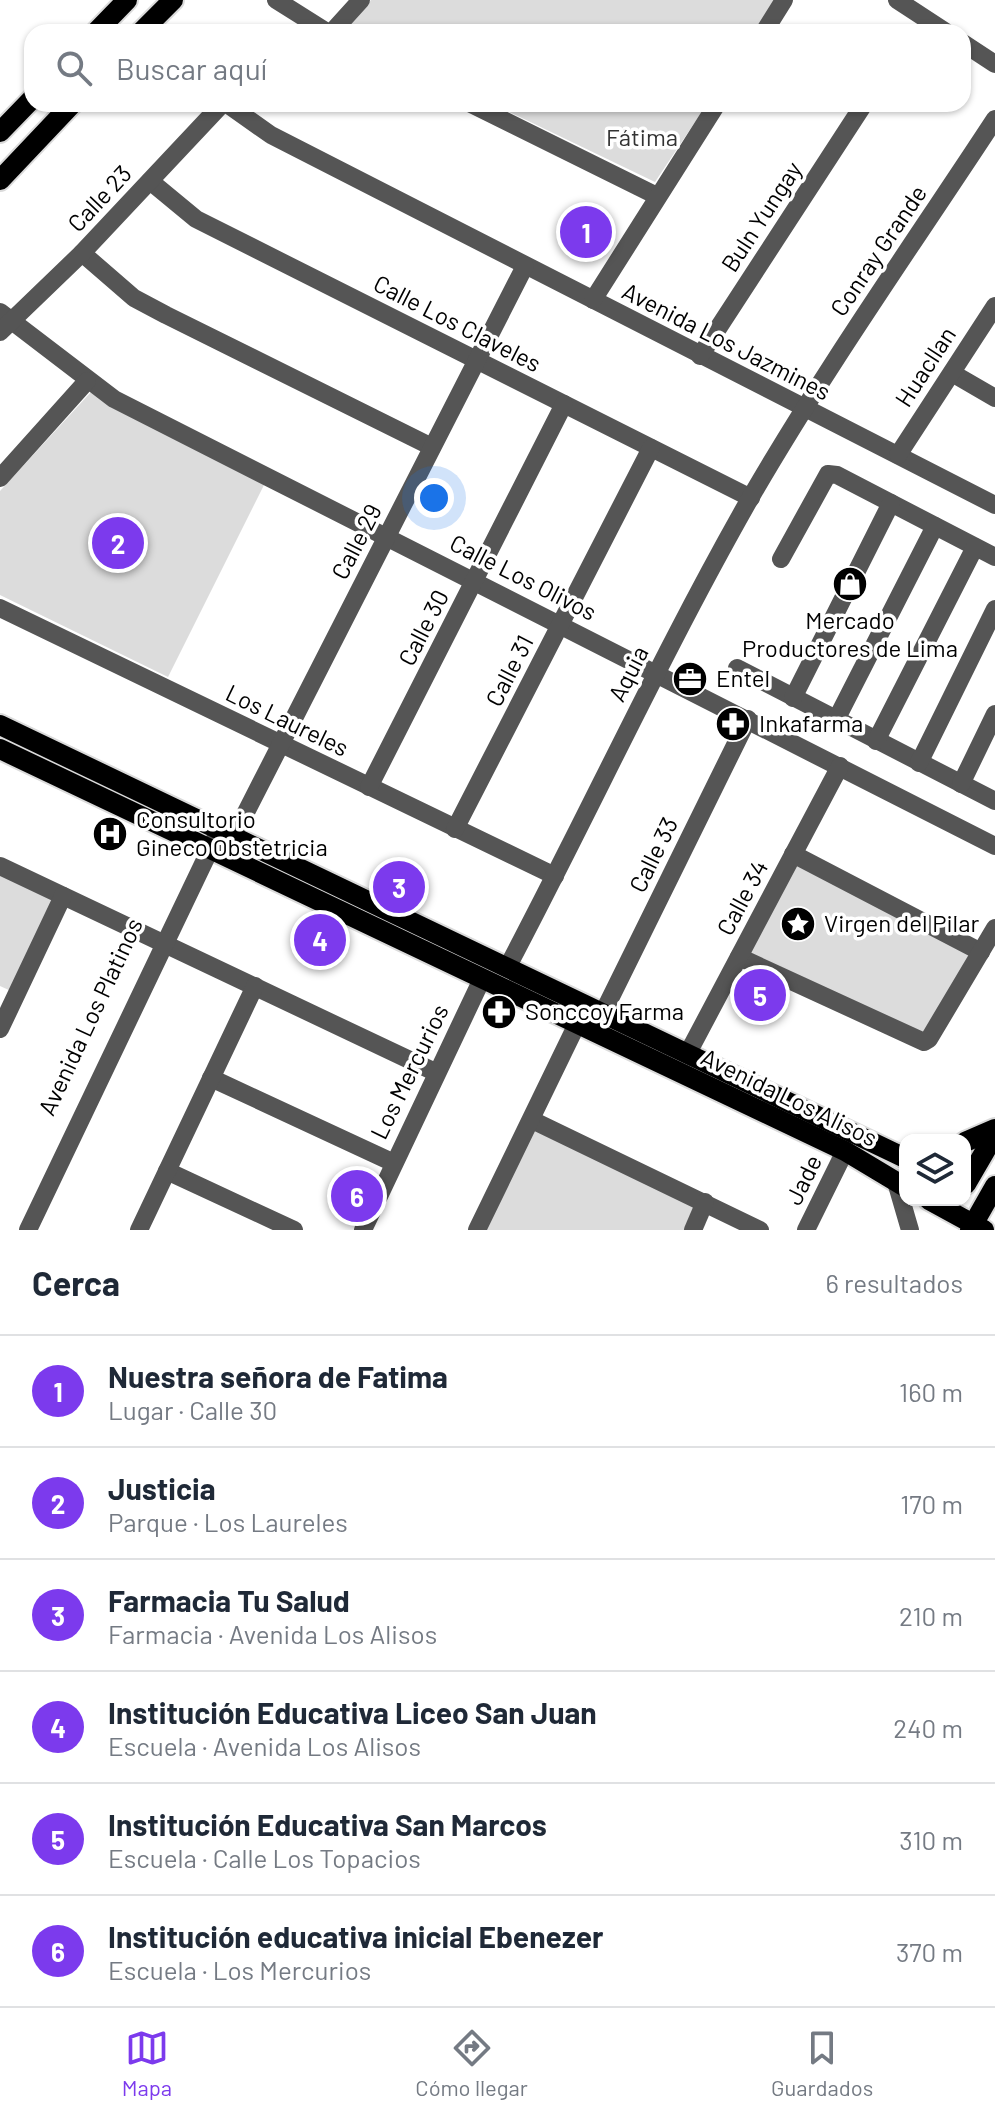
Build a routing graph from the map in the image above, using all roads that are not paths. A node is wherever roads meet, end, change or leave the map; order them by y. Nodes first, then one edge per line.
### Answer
1 (127, 0) edge
2 (173, 0) edge
3 (276, 0) edge
4 (361, 0) edge
5 (784, 0) edge
6 (897, 0) edge
7 (921, 16) junction
8 (104, 24) edge
9 (151, 24) edge
10 (316, 24) edge
11 (337, 24) edge
12 (769, 24) edge
13 (916, 24) edge
14 (934, 24) edge
15 (971, 48) edge
16 (995, 64) edge
17 (24, 107) edge
18 (64, 112) edge
19 (216, 112) edge
20 (236, 112) edge
21 (487, 112) edge
22 (712, 112) edge
23 (859, 112) edge
24 (995, 119) edge
25 (0, 132) edge
26 (0, 180) edge
27 (150, 181) junction
28 (657, 196) junction
29 (82, 253) junction
30 (525, 266) junction
31 (593, 300) junction
32 (995, 306) edge
33 (3, 322) edge
34 (700, 356) junction
35 (478, 361) junction
36 (952, 373) junction
37 (87, 381) junction
38 (995, 398) edge
39 (564, 404) junction
40 (803, 409) junction
41 (432, 447) junction
42 (651, 448) junction
43 (898, 455) junction
44 (0, 478) edge
45 (751, 498) junction
46 (891, 503) junction
47 (995, 505) edge
48 (935, 526) junction
49 (387, 537) junction
50 (975, 547) junction
51 (995, 557) edge
52 (781, 559) dead end
53 (475, 580) junction
54 (0, 608) edge
55 (995, 609) edge
56 (561, 624) junction
57 (737, 668) dead end
58 (656, 672) junction
59 (793, 698) junction
60 (995, 714) edge
61 (748, 719) junction
62 (836, 720) junction
63 (0, 725) edge
64 (876, 741) junction
65 (279, 745) junction
66 (0, 749) edge
67 (919, 763) junction
68 (840, 766) junction
69 (961, 784) junction
70 (369, 787) junction
71 (995, 801) edge
72 (217, 828) junction
73 (455, 829) junction
74 (205, 846) junction
75 (995, 846) edge
76 (793, 854) junction
77 (0, 866) edge
78 (555, 876) junction
79 (63, 896) junction
80 (995, 928) edge
81 (160, 942) junction
82 (981, 952) junction
83 (739, 957) junction
84 (507, 968) junction
85 (482, 979) junction
86 (255, 986) junction
87 (603, 1013) junction
88 (577, 1024) junction
89 (0, 1029) edge
90 (688, 1053) junction
91 (435, 1072) junction
92 (211, 1078) junction
93 (723, 1082) junction
94 (746, 1094) junction
95 (532, 1120) junction
96 (995, 1131) edge
97 (971, 1140) edge
98 (845, 1151) junction
99 (899, 1156) edge
100 (394, 1163) junction
101 (167, 1171) junction
102 (971, 1175) edge
103 (899, 1183) edge
104 (971, 1185) edge
105 (994, 1192) edge
106 (705, 1202) junction
107 (905, 1206) edge
108 (939, 1206) edge
109 (976, 1228) edge
110 (16, 1230) edge
111 (28, 1230) edge
112 (139, 1230) edge
113 (294, 1230) edge
114 (363, 1230) edge
115 (477, 1230) edge
116 (693, 1230) edge
117 (760, 1230) edge
118 (806, 1230) edge
119 (910, 1230) edge

1 - 8 main road
2 - 9 main road
3 - 10 street
4 - 11 street
5 - 12 street
6 - 7 street
7 - 13 street
7 - 14 street
15 - 16 street
17 - 25 main road
18 - 26 main road
19 - 27 street, Calle 23
20 - 30 street, Avenida Los Jazmines
21 - 28 street
22 - 28 street
23 - 34 street, Buln Yungay
24 - 40 street, Conray Grande
27 - 29 street, Calle 23
27 - 35 street, Calle Los Claveles
28 - 31 street
29 - 33 street, Calle 23
29 - 41 street
30 - 31 street, Avenida Los Jazmines
30 - 35 street, Calle 29
31 - 34 street, Avenida Los Jazmines
32 - 36 street, Huacllan
33 - 37 street, Calle Los Olivos
34 - 40 street, Avenida Los Jazmines
35 - 39 street, Calle Los Claveles
35 - 41 street, Calle 29
36 - 38 street
36 - 43 street, Huacllan
37 - 44 street
37 - 49 street, Calle Los Olivos
39 - 42 street, Calle Los Claveles
39 - 53 street, Calle 30
40 - 43 street, Avenida Los Jazmines
40 - 45 street, Aquia
41 - 49 street, Calle 29
42 - 45 street, Calle Los Claveles
42 - 56 street, Calle 31
43 - 47 street, Avenida Los Jazmines
45 - 58 street, Aquia
46 - 48 street
46 - 52 street
46 - 59 street
48 - 50 street
48 - 62 street
49 - 53 street, Calle Los Olivos
49 - 65 street, Calle 29
50 - 51 street
50 - 64 street
53 - 56 street, Calle Los Olivos
53 - 70 street, Calle 30
54 - 65 street, Los Laureles
55 - 67 street
56 - 58 street, Calle Los Olivos
56 - 73 street, Calle 31
57 - 59 street
58 - 61 street, Calle Los Olivos
58 - 78 street, Aquia
59 - 62 street
60 - 69 street
61 - 68 street, Calle Los Olivos
61 - 87 street, Calle 33
62 - 64 street
63 - 72 main road, Avenida Los Alisos
64 - 67 street
65 - 70 street, Los Laureles
65 - 72 street, Calle 29
66 - 74 main road, Avenida Los Alisos
67 - 69 street
68 - 75 street, Calle Los Olivos
68 - 76 street, Calle 34
69 - 71 street
70 - 73 street, Los Laureles
72 - 74 street, Avenida Los Platinos
72 - 84 main road, Avenida Los Alisos
73 - 78 street, Los Laureles
74 - 81 street, Avenida Los Platinos
74 - 85 main road, Avenida Los Alisos
76 - 82 street
76 - 83 street, Calle 34
77 - 79 street
78 - 84 street, Aquia
79 - 81 street
79 - 89 street
80 - 82 street
81 - 86 street
81 - 110 street, Avenida Los Platinos
81 - 111 street, Avenida Los Platinos
82 - 83 street
83 - 90 street, Calle 34
84 - 87 main road, Avenida Los Alisos
85 - 88 main road, Avenida Los Alisos
85 - 91 street, Los Mercurios
86 - 91 street
86 - 92 street
87 - 90 main road, Avenida Los Alisos
88 - 93 main road, Avenida Los Alisos
88 - 95 street
90 - 93 main road, Avenida Los Alisos
91 - 100 street, Los Mercurios
92 - 100 street
92 - 101 street
93 - 94 main road, Avenida Los Alisos
94 - 98 main road, Avenida Los Alisos
94 - 99 main road, Avenida Los Alisos
95 - 106 street
95 - 115 street
96 - 97 main road
96 - 102 main road
98 - 103 main road, Avenida Los Alisos
98 - 118 street, Jade
100 - 114 street, Los Mercurios
101 - 112 street
101 - 113 street
104 - 105 main road
105 - 109 main road
106 - 116 street
106 - 117 street
107 - 119 street
108 - 109 main road

